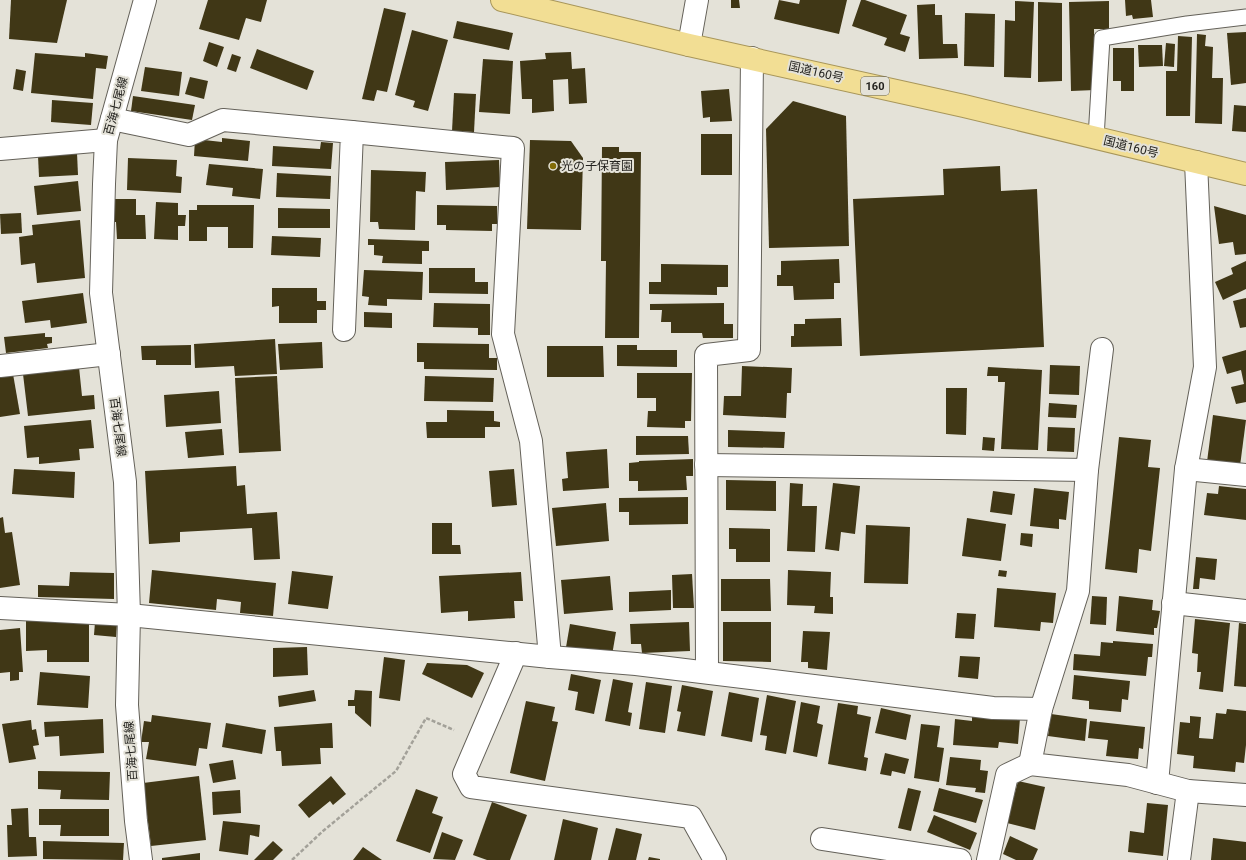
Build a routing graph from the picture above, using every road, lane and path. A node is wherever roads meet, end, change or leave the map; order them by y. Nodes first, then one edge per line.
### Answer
1 (145, 0) edge
2 (502, 0) edge
3 (697, 0) edge
4 (1246, 17) edge
5 (689, 45) junction
6 (752, 58) junction
7 (112, 119) junction
8 (352, 132) junction
9 (1096, 138) junction
10 (106, 140) junction
11 (0, 149) edge
12 (1196, 162) junction
13 (1246, 174) edge
14 (344, 330) dead end
15 (1102, 349) dead end
16 (109, 354) junction
17 (0, 366) edge
18 (706, 465) junction
19 (1186, 469) junction
20 (1087, 470) junction
21 (1246, 475) edge
22 (1173, 603) junction
23 (0, 608) edge
24 (1246, 611) edge
25 (129, 615) junction
26 (516, 653) junction
27 (550, 657) junction
28 (707, 672) junction
29 (1041, 709) junction
30 (478, 741) junction
31 (1030, 764) junction
32 (1157, 783) junction
33 (1188, 791) junction
34 (1246, 795) edge
35 (822, 839) dead end
36 (140, 860) edge
37 (292, 860) edge
38 (715, 860) edge
39 (960, 860) edge
40 (988, 860) edge
41 (1179, 860) edge

1 - 7 street, 百海七尾線
2 - 5 highway, 国道160号 / 160
3 - 5 street
4 - 9 lane
5 - 6 highway, 国道160号 / 160
6 - 9 highway, 国道160号 / 160
6 - 18 street
7 - 8 street
7 - 10 street, 百海七尾線
8 - 14 street
8 - 27 street
9 - 12 highway, 国道160号 / 160
10 - 11 street
10 - 16 street, 百海七尾線
12 - 13 highway, 国道160号 / 160
12 - 19 street
15 - 20 street
16 - 17 street
16 - 25 street, 百海七尾線
18 - 20 street
18 - 28 street
19 - 21 street
19 - 22 street
20 - 29 street
22 - 24 street
22 - 32 street
23 - 25 street
25 - 26 street
25 - 36 street, 百海七尾線
26 - 27 street
26 - 30 street
27 - 28 street
28 - 29 street
29 - 31 street
30 - 37 path
30 - 38 street
31 - 32 street
31 - 40 street
32 - 33 street
33 - 34 street
33 - 41 street
35 - 39 street

